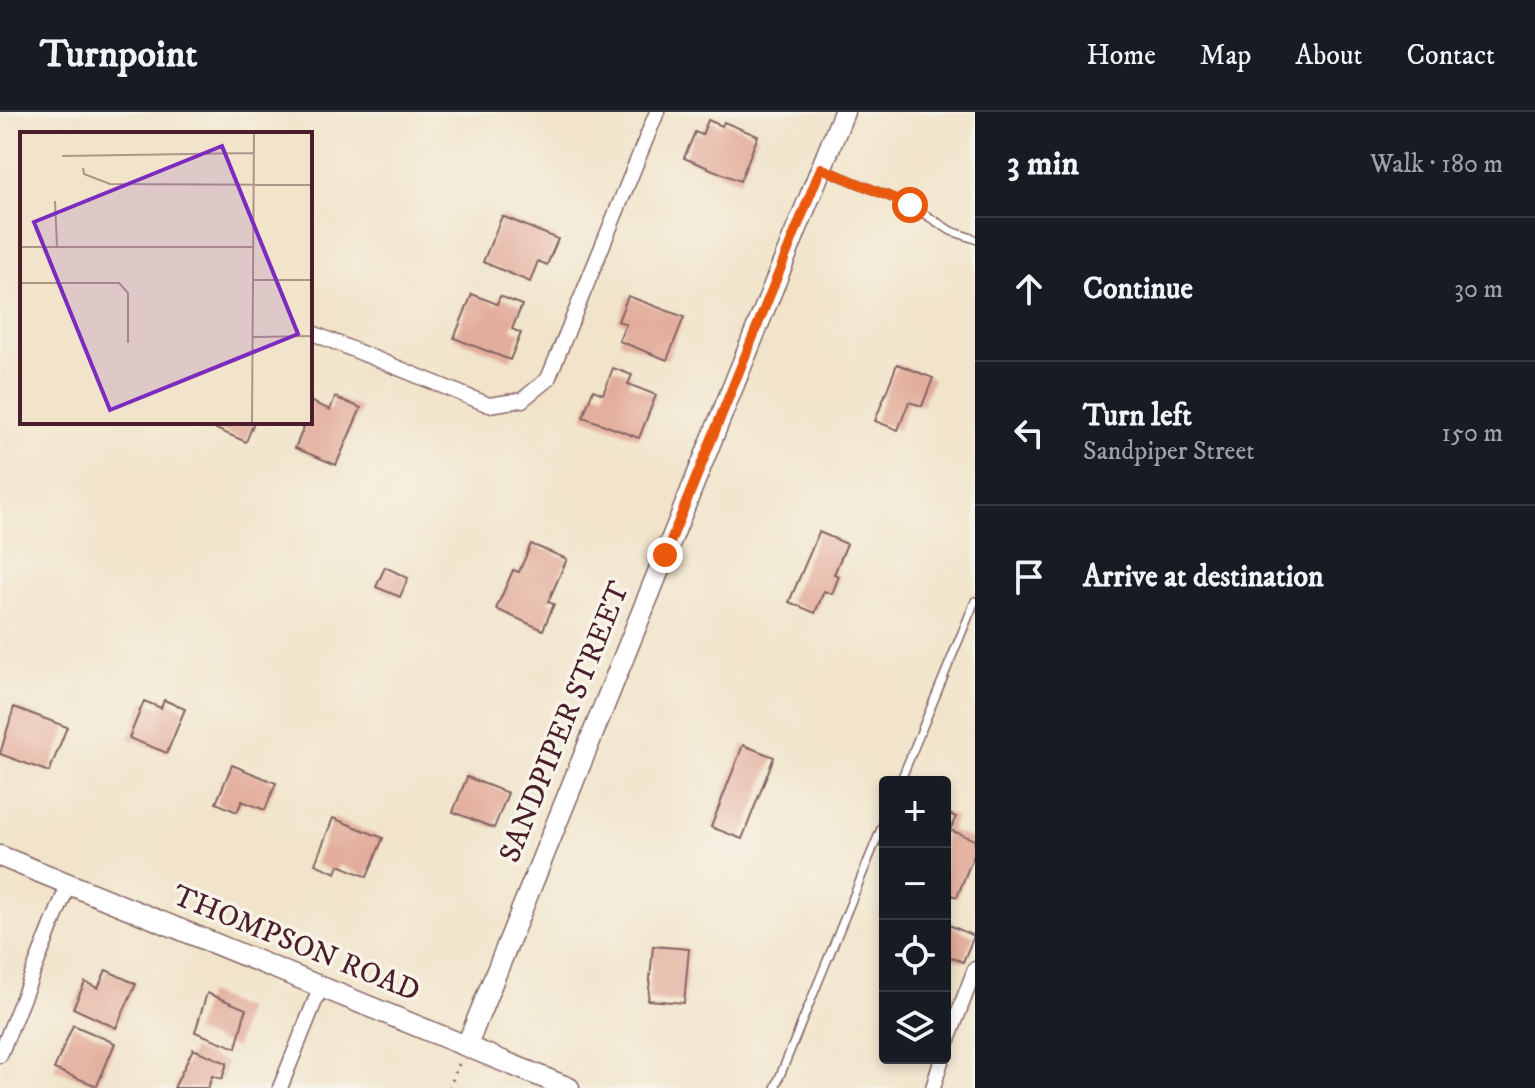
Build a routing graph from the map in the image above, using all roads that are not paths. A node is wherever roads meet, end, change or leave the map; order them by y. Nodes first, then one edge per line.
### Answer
1 (657, 112) edge
2 (844, 112) edge
3 (821, 168) junction
4 (975, 239) edge
5 (312, 333) edge
6 (975, 601) edge
7 (902, 776) edge
8 (879, 834) edge
9 (0, 856) edge
10 (68, 885) junction
11 (975, 969) edge
12 (321, 986) junction
13 (951, 1032) edge
14 (467, 1045) junction
15 (0, 1055) edge
16 (940, 1064) edge
17 (280, 1088) edge
18 (569, 1088) edge
19 (775, 1088) edge
20 (933, 1088) edge

1 - 5 street
2 - 3 street, SANDPIPER STREET
3 - 4 lane
3 - 14 street, SANDPIPER STREET
6 - 7 lane
8 - 19 lane
9 - 10 street, THOMPSON ROAD
10 - 12 street, THOMPSON ROAD
10 - 15 street
11 - 13 street
12 - 14 street, THOMPSON ROAD
12 - 17 street
14 - 18 street, THOMPSON ROAD
16 - 20 street

